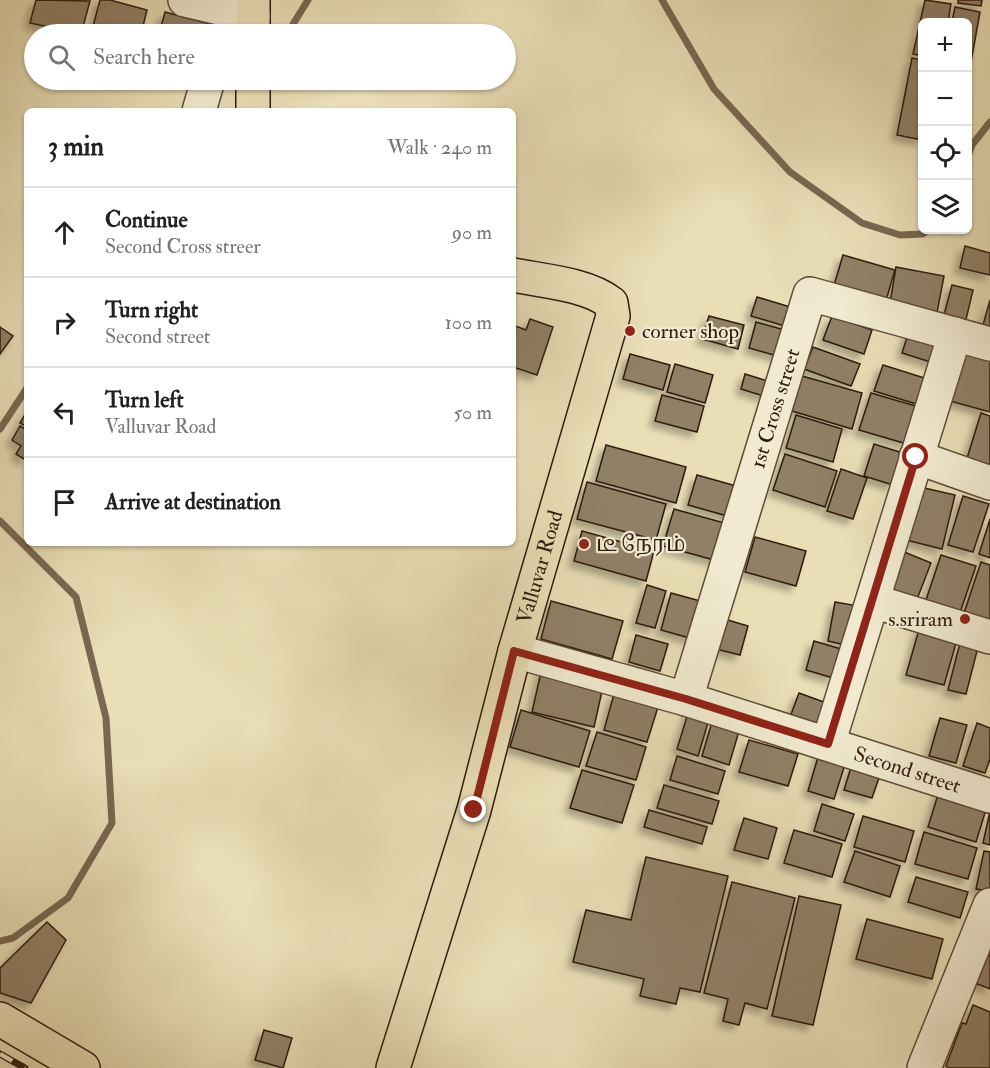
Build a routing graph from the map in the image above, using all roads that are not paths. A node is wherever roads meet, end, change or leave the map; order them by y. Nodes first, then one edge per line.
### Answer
1 (185, 0) edge
2 (241, 19) edge
3 (205, 90) edge
4 (253, 90) edge
5 (200, 108) edge
6 (253, 108) edge
7 (516, 276) edge
8 (955, 334) junction
9 (990, 344) edge
10 (916, 457) junction
11 (990, 483) edge
12 (873, 601) junction
13 (990, 637) edge
14 (514, 651) junction
15 (686, 699) junction
16 (828, 744) junction
17 (990, 796) edge
18 (990, 905) edge
19 (0, 1019) edge
20 (83, 1068) edge
21 (393, 1068) edge
22 (924, 1068) edge

1 - 2 street
3 - 5 street
4 - 6 main road
7 - 14 main road, Valluvar Road
8 - 9 street, 1st Cross street
8 - 10 street
8 - 15 street, 1st Cross street
10 - 11 street
10 - 12 street
12 - 13 street
12 - 16 street
14 - 15 street, Second street
14 - 21 main road, Valluvar Road
15 - 16 street, Second street
16 - 17 street, Second street
18 - 22 street
19 - 20 main road

